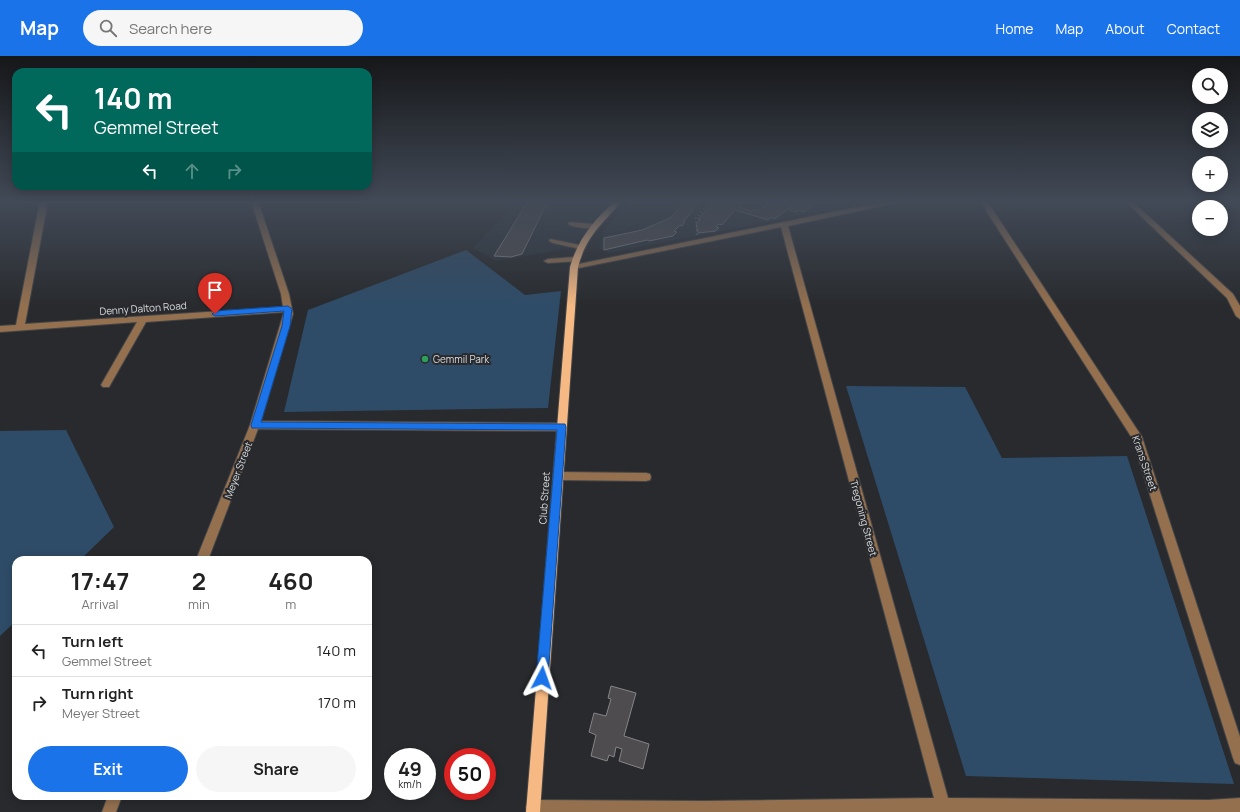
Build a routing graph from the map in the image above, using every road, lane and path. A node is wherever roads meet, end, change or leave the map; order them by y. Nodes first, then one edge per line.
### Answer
1 (37, 236) edge
2 (265, 236) edge
3 (587, 236) edge
4 (698, 236) edge
5 (727, 236) edge
6 (787, 236) edge
7 (1006, 236) edge
8 (1166, 236) edge
9 (553, 241) dead end
10 (698, 242) junction
11 (580, 247) junction
12 (548, 260) dead end
13 (575, 263) junction
14 (288, 309) junction
15 (1240, 316) edge
16 (143, 319) junction
17 (20, 328) junction
18 (0, 329) edge
19 (106, 385) dead end
20 (255, 425) junction
21 (562, 427) junction
22 (558, 476) junction
23 (646, 477) dead end
24 (204, 556) edge
25 (1240, 758) edge
26 (114, 800) edge
27 (1240, 805) edge
28 (533, 809) edge
29 (944, 809) edge
30 (109, 812) edge

1 - 17 street
2 - 14 street
3 - 11 main road, Club Street
4 - 10 path
5 - 10 street
6 - 29 street, Tregoning Street
7 - 25 street, Krans Street
8 - 15 street
9 - 11 street
10 - 13 street
11 - 13 main road, Club Street
12 - 13 street
13 - 21 main road, Club Street
14 - 16 street, Denny Dalton Road
14 - 20 street, Meyer Street
16 - 17 street, Denny Dalton Road
16 - 19 street
17 - 18 street, Denny Dalton Road
20 - 21 street
20 - 24 street, Meyer Street
21 - 22 main road, Club Street
22 - 23 street
22 - 28 main road, Club Street
26 - 30 street
27 - 29 street
28 - 29 street

